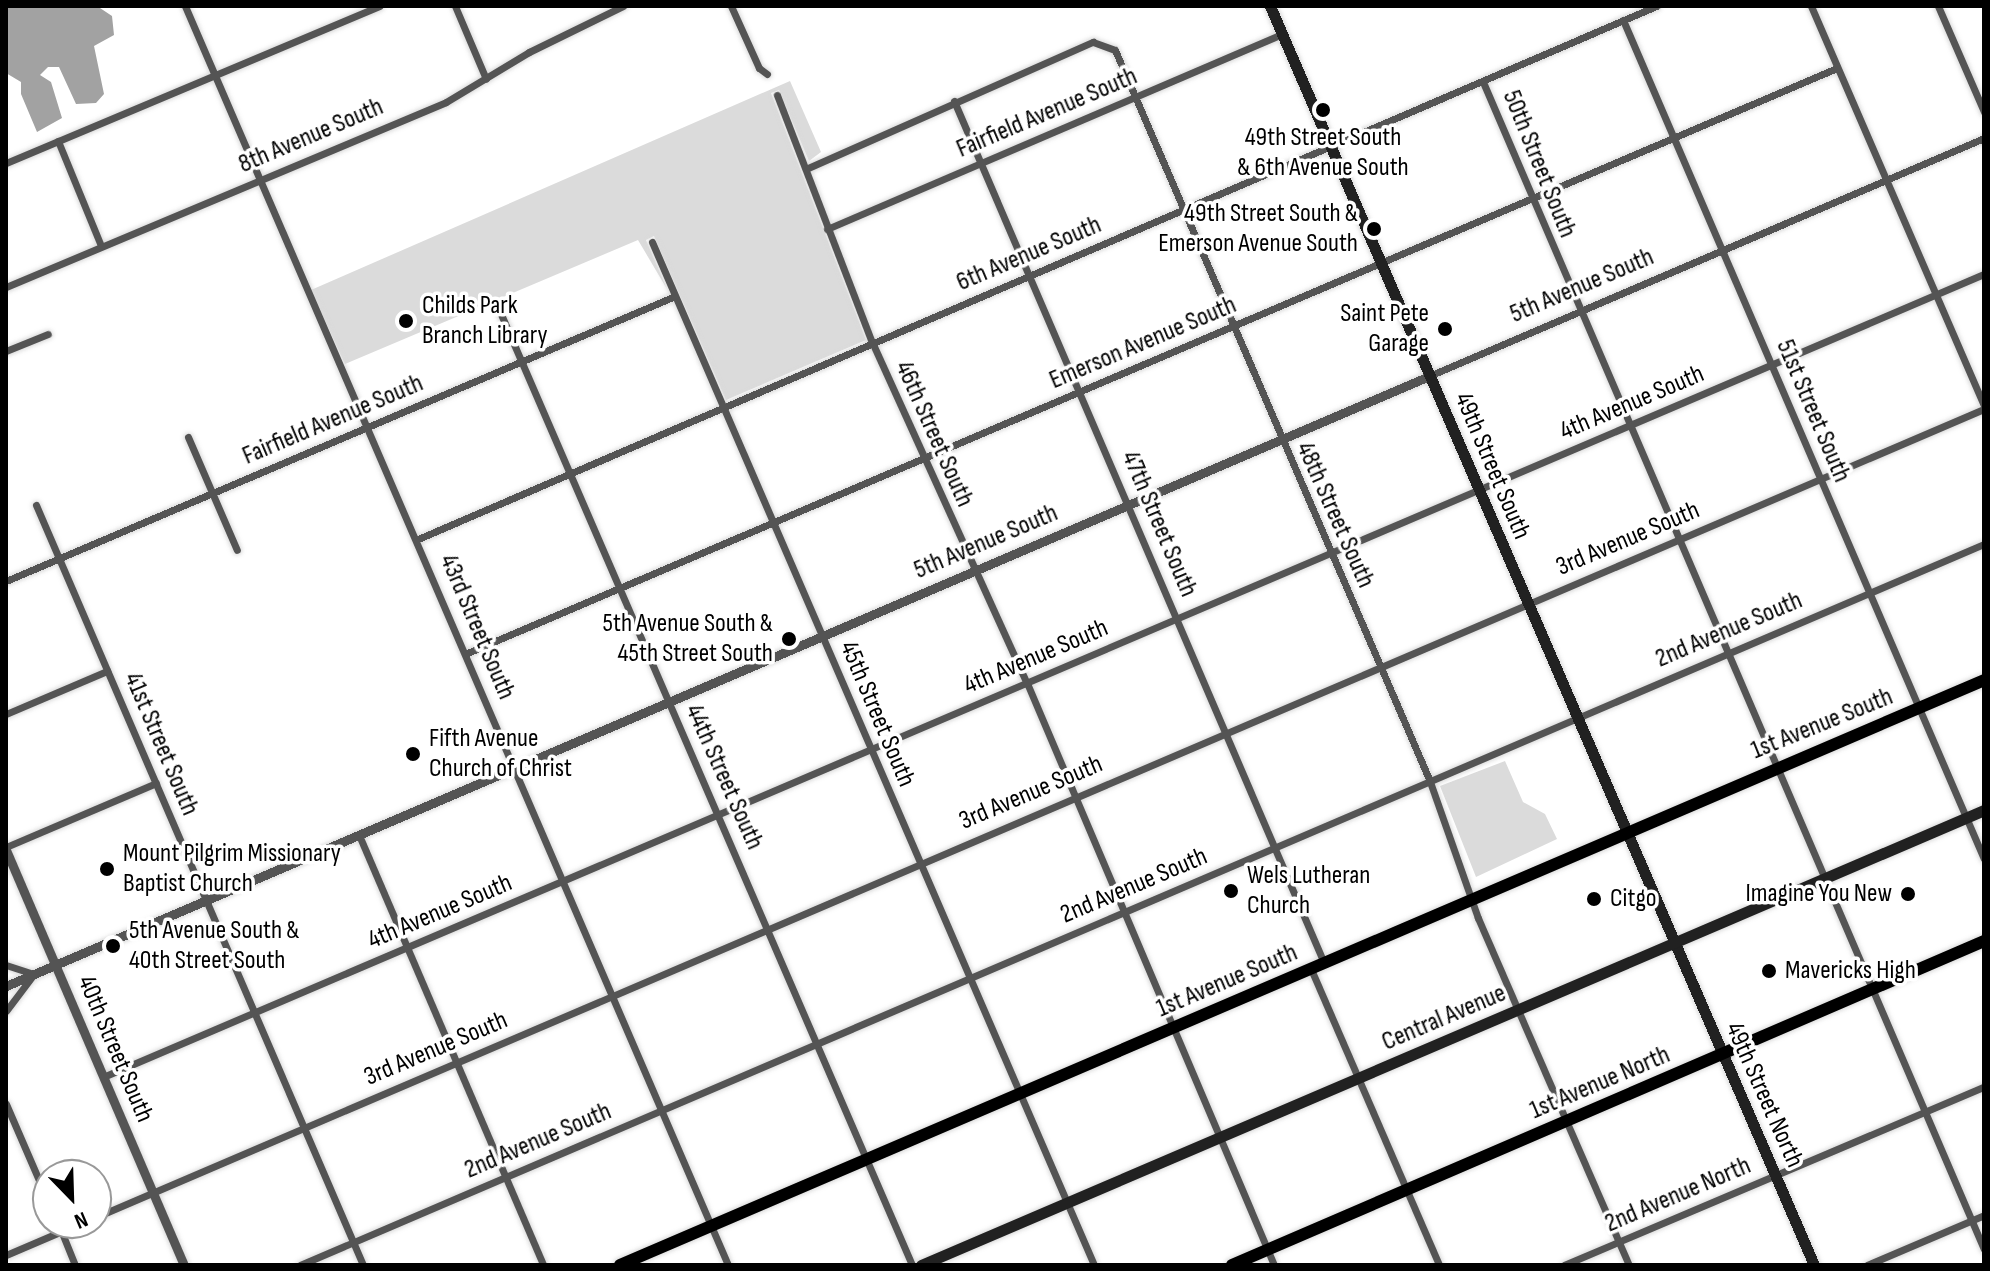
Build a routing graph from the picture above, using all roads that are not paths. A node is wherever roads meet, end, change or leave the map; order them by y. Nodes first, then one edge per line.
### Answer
1 (185, 6) edge
2 (379, 6) edge
3 (455, 6) edge
4 (623, 6) edge
5 (731, 6) edge
6 (1270, 6) edge
7 (1656, 6) edge
8 (1811, 6) edge
9 (1938, 6) edge
10 (1623, 20) junction
11 (1283, 34) junction
12 (1837, 68) junction
13 (214, 74) junction
14 (767, 74) dead end
15 (486, 79) junction
16 (1483, 82) junction
17 (777, 95) dead end
18 (1133, 98) junction
19 (954, 101) junction
20 (1984, 112) edge
21 (1674, 138) junction
22 (1984, 138) edge
23 (58, 141) junction
24 (1331, 147) junction
25 (6, 163) edge
26 (981, 163) junction
27 (808, 168) junction
28 (259, 180) junction
29 (1887, 180) junction
30 (1530, 198) junction
31 (1181, 211) junction
32 (827, 229) junction
33 (652, 242) dead end
34 (101, 246) junction
35 (1723, 250) junction
36 (1382, 263) junction
37 (1984, 274) edge
38 (1030, 275) junction
39 (6, 287) edge
40 (1936, 294) junction
41 (675, 296) junction
42 (497, 305) dead end
43 (1581, 311) junction
44 (1231, 327) junction
45 (48, 334) dead end
46 (872, 342) junction
47 (6, 351) edge
48 (520, 362) junction
49 (1772, 365) junction
50 (1429, 376) junction
51 (1080, 391) junction
52 (723, 407) junction
53 (1984, 407) edge
54 (1630, 425) junction
55 (368, 427) junction
56 (188, 437) dead end
57 (1281, 440) junction
58 (923, 458) junction
59 (569, 474) junction
60 (1821, 478) junction
61 (1479, 490) junction
62 (212, 493) junction
63 (36, 505) dead end
64 (1129, 505) junction
65 (773, 522) junction
66 (418, 539) junction
67 (1679, 539) junction
68 (1984, 544) edge
69 (237, 550) dead end
70 (1330, 553) junction
71 (58, 559) junction
72 (974, 571) junction
73 (6, 581) edge
74 (619, 588) junction
75 (1870, 592) junction
76 (1527, 603) junction
77 (1178, 618) junction
78 (822, 636) junction
79 (1728, 652) junction
80 (465, 654) junction
81 (1379, 666) junction
82 (107, 671) junction
83 (1984, 680) edge
84 (1027, 683) junction
85 (669, 702) junction
86 (1919, 707) junction
87 (6, 714) edge
88 (1576, 716) junction
89 (1226, 730) junction
90 (871, 749) junction
91 (1776, 766) junction
92 (515, 768) junction
93 (1429, 779) junction
94 (156, 783) junction
95 (1074, 796) junction
96 (1984, 810) edge
97 (718, 814) junction
98 (1967, 817) junction
99 (1626, 831) junction
100 (359, 835) junction
101 (1275, 847) junction
102 (6, 848) edge
103 (1984, 859) edge
104 (920, 862) junction
105 (1825, 878) junction
106 (562, 881) junction
107 (1474, 897) junction
108 (207, 900) junction
109 (1122, 912) junction
110 (768, 927) junction
111 (1984, 941) edge
112 (1674, 943) junction
113 (407, 947) junction
114 (1324, 963) junction
115 (6, 965) edge
116 (56, 965) junction
117 (1311, 969) junction
118 (34, 974) junction
119 (969, 978) junction
120 (6, 986) edge
121 (1872, 990) junction
122 (610, 996) junction
123 (1518, 1010) junction
124 (6, 1011) edge
125 (255, 1012) junction
126 (1172, 1029) junction
127 (819, 1044) junction
128 (1722, 1055) junction
129 (457, 1062) junction
130 (103, 1077) junction
131 (1359, 1078) junction
132 (1984, 1087) edge
133 (1019, 1094) junction
134 (6, 1104) edge
135 (661, 1111) junction
136 (1925, 1111) junction
137 (1567, 1121) junction
138 (304, 1128) junction
139 (1218, 1138) junction
140 (867, 1159) junction
141 (32, 1164) edge
142 (506, 1175) junction
143 (1775, 1175) junction
144 (1406, 1188) junction
145 (152, 1193) junction
146 (1067, 1203) junction
147 (112, 1210) edge
148 (1984, 1215) edge
149 (1971, 1220) junction
150 (711, 1225) junction
151 (36, 1239) edge
152 (64, 1239) edge
153 (1619, 1241) junction
154 (353, 1242) junction
155 (1984, 1249) edge
156 (1268, 1250) junction
157 (6, 1255) edge
158 (75, 1265) edge
159 (184, 1265) edge
160 (300, 1265) edge
161 (363, 1265) edge
162 (543, 1265) edge
163 (620, 1265) edge
164 (728, 1265) edge
165 (912, 1265) edge
166 (921, 1265) edge
167 (1094, 1265) edge
168 (1232, 1265) edge
169 (1274, 1265) edge
170 (1439, 1265) edge
171 (1564, 1265) edge
172 (1629, 1265) edge
173 (1814, 1265) edge
174 (1867, 1265) edge

1 - 13 street, 43rd Street South
2 - 13 street
3 - 15 street
4 - 15 street, 8th Avenue South
5 - 14 street
6 - 11 main road, 49th Street South
7 - 10 street, 6th Avenue South
8 - 12 street
9 - 20 street
10 - 16 street, 6th Avenue South
10 - 21 street, 51st Street South
11 - 18 street, Fairfield Avenue South
11 - 24 main road, 49th Street South
12 - 21 street, Emerson Avenue South
12 - 29 street
13 - 23 street
13 - 28 street, 43rd Street South
15 - 28 street, 8th Avenue South
16 - 24 street, 6th Avenue South
16 - 30 street, 50th Street South
17 - 27 street, 46th Street South
18 - 19 street, 48th Street South
18 - 26 street, Fairfield Avenue South
18 - 31 street, 48th Street South
19 - 26 street, 47th Street South
19 - 27 street
21 - 30 street, Emerson Avenue South
21 - 35 street, 51st Street South
22 - 29 street, 5th Avenue South
23 - 25 street
23 - 34 street
24 - 31 street, 6th Avenue South
24 - 36 main road, 49th Street South
26 - 32 street, Fairfield Avenue South
26 - 38 street, 47th Street South
27 - 32 street, 46th Street South
28 - 34 street, 8th Avenue South
28 - 55 street, 43rd Street South
29 - 35 street, 5th Avenue South
29 - 40 street
30 - 36 street, Emerson Avenue South
30 - 43 street, 50th Street South
31 - 38 street, 6th Avenue South
31 - 44 street, 48th Street South
32 - 46 street, 46th Street South
33 - 41 street, 45th Street South
34 - 39 street, 8th Avenue South
35 - 43 street, 5th Avenue South
35 - 49 street, 51st Street South
36 - 44 street, Emerson Avenue South
36 - 50 main road, 49th Street South
37 - 40 street, 4th Avenue South
38 - 46 street, 6th Avenue South
38 - 51 street, 47th Street South
40 - 49 street, 4th Avenue South
40 - 53 street
41 - 48 street, Fairfield Avenue South
41 - 52 street, 45th Street South
42 - 48 street, 44th Street South
43 - 50 street, 5th Avenue South
43 - 54 street, 50th Street South
44 - 51 street, Emerson Avenue South
44 - 57 street, 48th Street South
45 - 47 street
46 - 52 street, 6th Avenue South
46 - 58 street, 46th Street South
48 - 55 street, Fairfield Avenue South
48 - 59 street, 44th Street South
49 - 54 street, 4th Avenue South
49 - 60 street, 51st Street South
50 - 57 street, 5th Avenue South
50 - 61 main road, 49th Street South
51 - 58 street, Emerson Avenue South
51 - 64 street, 47th Street South
52 - 59 street, 6th Avenue South
52 - 65 street, 45th Street South
53 - 60 street, 3rd Avenue South
54 - 61 street, 4th Avenue South
54 - 67 street, 50th Street South
55 - 62 street, Fairfield Avenue South
55 - 66 street, 43rd Street South
56 - 62 street
57 - 64 street, 5th Avenue South
57 - 70 street, 48th Street South
58 - 65 street, Emerson Avenue South
58 - 72 street, 46th Street South
59 - 66 street, 6th Avenue South
59 - 74 street, 44th Street South
60 - 67 street, 3rd Avenue South
60 - 75 street, 51st Street South
61 - 70 street, 4th Avenue South
61 - 76 main road, 49th Street South
62 - 69 street
62 - 71 street, Fairfield Avenue South
63 - 71 street, 41st Street South
64 - 72 street, 5th Avenue South
64 - 77 street, 47th Street South
65 - 74 street, Emerson Avenue South
65 - 78 street, 45th Street South
66 - 80 street, 43rd Street South
67 - 76 street, 3rd Avenue South
67 - 79 street, 50th Street South
68 - 75 street, 2nd Avenue South
70 - 77 street, 4th Avenue South
70 - 81 street, 48th Street South
71 - 73 street, Fairfield Avenue South
71 - 82 street, 41st Street South
72 - 78 street, 5th Avenue South
72 - 84 street, 46th Street South
74 - 80 street, Emerson Avenue South
74 - 85 street, 44th Street South
75 - 79 street, 2nd Avenue South
75 - 86 street, 51st Street South
76 - 81 street, 3rd Avenue South
76 - 88 main road, 49th Street South
77 - 84 street, 4th Avenue South
77 - 89 street, 47th Street South
78 - 85 street, 5th Avenue South
78 - 90 street, 45th Street South
79 - 88 street, 2nd Avenue South
79 - 91 street, 50th Street South
80 - 92 street, 43rd Street South
81 - 89 street, 3rd Avenue South
81 - 93 street, 48th Street South
82 - 87 street
82 - 94 street, 41st Street South
83 - 86 main road, 1st Avenue South
84 - 90 street, 4th Avenue South
84 - 95 street, 46th Street South
85 - 92 street, 5th Avenue South
85 - 97 street, 44th Street South
86 - 91 main road, 1st Avenue South
86 - 98 street, 51st Street South
88 - 93 street, 2nd Avenue South
88 - 99 main road, 49th Street South
89 - 95 street, 3rd Avenue South
89 - 101 street, 47th Street South
90 - 97 street, 4th Avenue South
90 - 104 street, 45th Street South
91 - 99 main road, 1st Avenue South
91 - 105 street, 50th Street South
92 - 100 street, 5th Avenue South
92 - 106 street, 43rd Street South
93 - 101 street, 2nd Avenue South
93 - 107 street, 48th Street South
94 - 102 street
94 - 108 street, 41st Street South
95 - 104 street, 3rd Avenue South
95 - 109 street, 46th Street South
96 - 98 main road, Central Avenue
97 - 106 street, 4th Avenue South
97 - 110 street, 44th Street South
98 - 103 street, 51st Street South
98 - 105 main road, Central Avenue
99 - 107 main road, 1st Avenue South
99 - 112 main road, 49th Street South
100 - 108 street, 5th Avenue South
100 - 113 street
101 - 109 street, 2nd Avenue South
101 - 114 street, 47th Street South
102 - 116 street, 40th Street South
104 - 110 street, 3rd Avenue South
104 - 119 street, 45th Street South
105 - 112 main road, Central Avenue
105 - 121 street, 50th Street South
106 - 113 street, 4th Avenue South
106 - 122 street, 43rd Street South
107 - 114 main road, 1st Avenue South
107 - 123 street, 48th Street South
108 - 116 street, 5th Avenue South
108 - 125 street, 41st Street South
109 - 119 street, 2nd Avenue South
109 - 126 street, 46th Street South
110 - 122 street, 3rd Avenue South
110 - 127 street, 44th Street South
111 - 121 main road, 1st Avenue North
112 - 123 main road, Central Avenue
112 - 128 main road, 49th Street North
113 - 125 street, 4th Avenue South
113 - 129 street
114 - 117 main road, 1st Avenue South
115 - 118 street
116 - 118 street, 5th Avenue South
116 - 130 street, 40th Street South
117 - 126 main road, 1st Avenue South
117 - 131 street
118 - 120 street, 5th Avenue South
118 - 124 street
119 - 127 street, 2nd Avenue South
119 - 133 street, 45th Street South
121 - 128 main road, 1st Avenue North
121 - 136 street, 50th Street South
122 - 129 street, 3rd Avenue South
122 - 135 street, 43rd Street South
123 - 131 main road, Central Avenue
123 - 137 street, 48th Street South
125 - 130 street, 4th Avenue South
125 - 138 street, 41st Street South
126 - 133 main road, 1st Avenue South
126 - 139 street, 46th Street South
127 - 135 street, 2nd Avenue South
127 - 140 street, 44th Street South
128 - 137 main road, 1st Avenue North
128 - 143 main road, 49th Street North
129 - 138 street, 3rd Avenue South
129 - 142 street
130 - 145 street, 40th Street South
131 - 139 main road, Central Avenue
131 - 144 street
132 - 136 street, 2nd Avenue North
133 - 140 main road, 1st Avenue South
133 - 146 street, 45th Street South
134 - 141 street
135 - 142 street, 2nd Avenue South
135 - 150 street, 43rd Street South
136 - 143 street, 2nd Avenue North
136 - 149 street, 50th Street South
137 - 144 main road, 1st Avenue North
137 - 153 street, 48th Street South
138 - 145 street, 3rd Avenue South
138 - 154 street, 41st Street South
139 - 146 main road, Central Avenue
139 - 156 street, 46th Street South
140 - 150 main road, 1st Avenue South
140 - 165 street, 44th Street South
142 - 154 street, 2nd Avenue South
142 - 162 street
143 - 153 street, 2nd Avenue North
143 - 173 main road, 49th Street North
144 - 156 main road, 1st Avenue North
144 - 170 street
145 - 147 street, 3rd Avenue South
145 - 159 street, 40th Street South
146 - 166 main road, Central Avenue
146 - 167 street, 45th Street South
148 - 149 street
149 - 155 street, 50th Street South
149 - 174 street
150 - 163 main road, 1st Avenue South
150 - 164 street, 43rd Street South
151 - 157 street
152 - 158 street
153 - 171 street, 2nd Avenue North
153 - 172 street, 48th Street South
154 - 160 street, 2nd Avenue South
154 - 161 street, 41st Street South
156 - 168 main road, 1st Avenue North
156 - 169 street, 46th Street South

